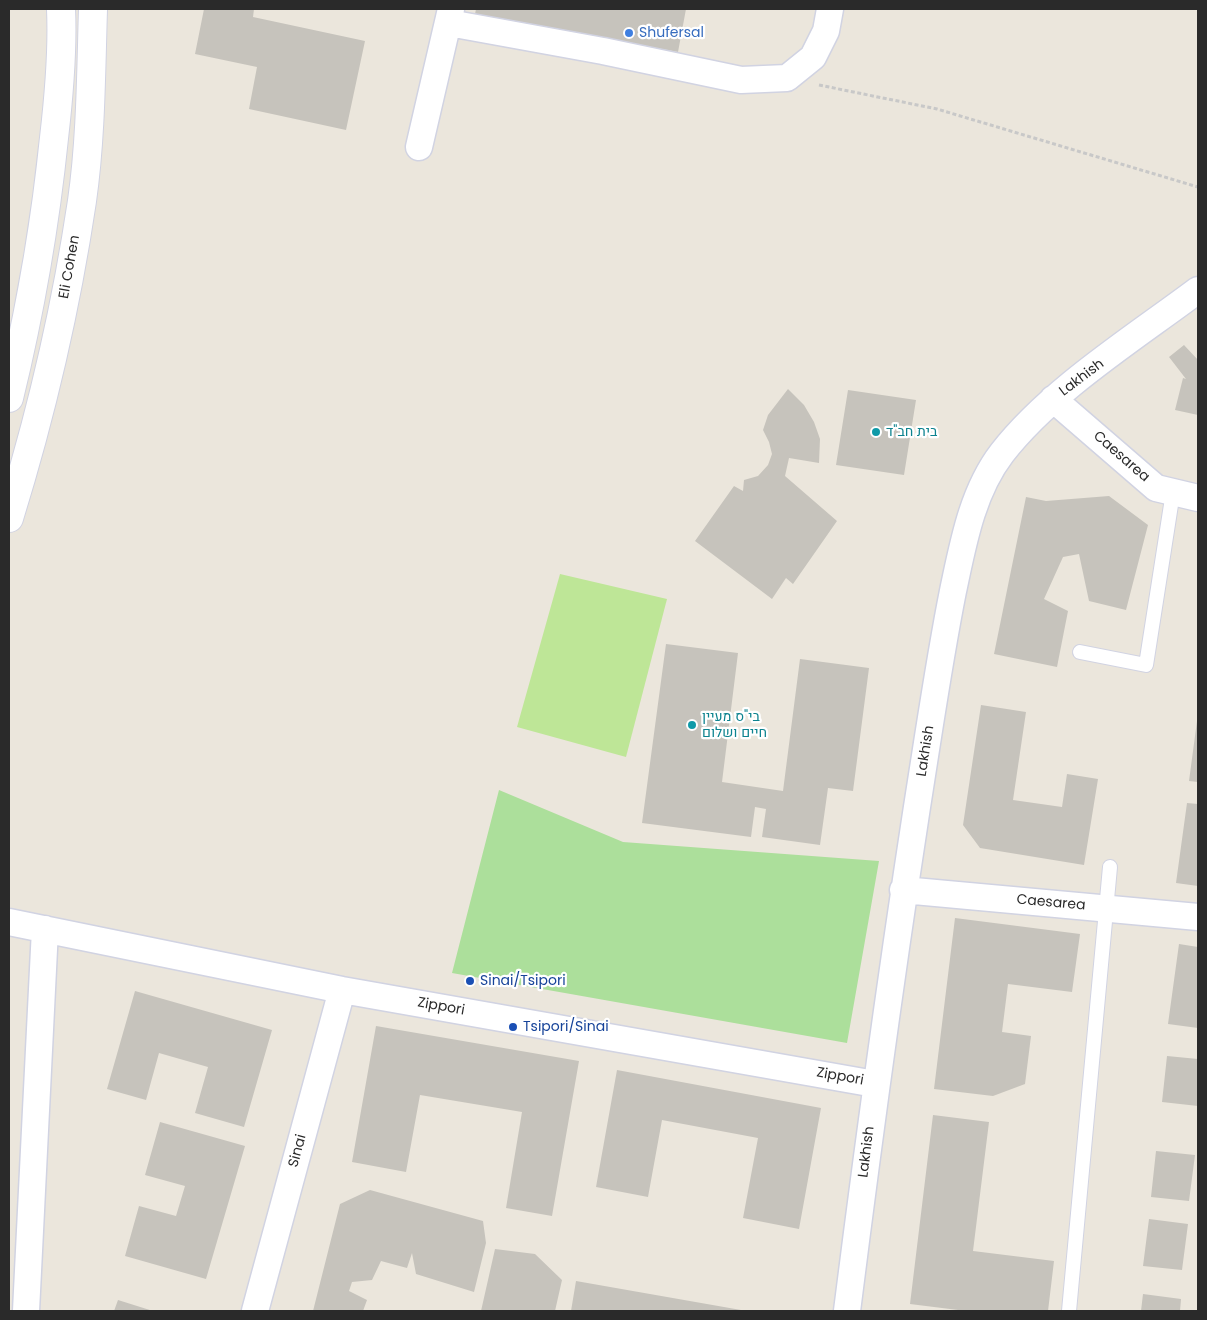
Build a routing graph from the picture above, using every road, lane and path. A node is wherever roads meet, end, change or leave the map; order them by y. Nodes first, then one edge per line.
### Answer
1 (61, 9) edge
2 (93, 9) edge
3 (830, 9) edge
4 (450, 16) edge
5 (787, 78) junction
6 (419, 147) dead end
7 (1198, 187) edge
8 (1198, 290) edge
9 (9, 398) edge
10 (1053, 399) junction
11 (1173, 492) junction
12 (1198, 498) edge
13 (9, 518) edge
14 (1080, 652) dead end
15 (1110, 867) dead end
16 (903, 890) junction
17 (1107, 908) junction
18 (1198, 917) edge
19 (9, 922) edge
20 (45, 929) junction
21 (342, 990) junction
22 (875, 1084) junction
23 (26, 1311) edge
24 (255, 1311) edge
25 (847, 1311) edge
26 (1069, 1311) edge

1 - 9 street
2 - 13 street, Eli Cohen
3 - 5 street
4 - 5 street
4 - 6 street
5 - 7 path
8 - 10 street, Lakhish
10 - 11 street, Caesarea
10 - 16 street, Lakhish
11 - 12 street, Caesarea
11 - 14 lane
15 - 17 lane
16 - 17 street, Caesarea
16 - 22 street, Lakhish
17 - 18 street, Caesarea
17 - 26 lane
19 - 20 street, Zippori
20 - 21 street, Zippori
20 - 23 street
21 - 22 street, Zippori
21 - 24 street, Sinai
22 - 25 street, Lakhish

